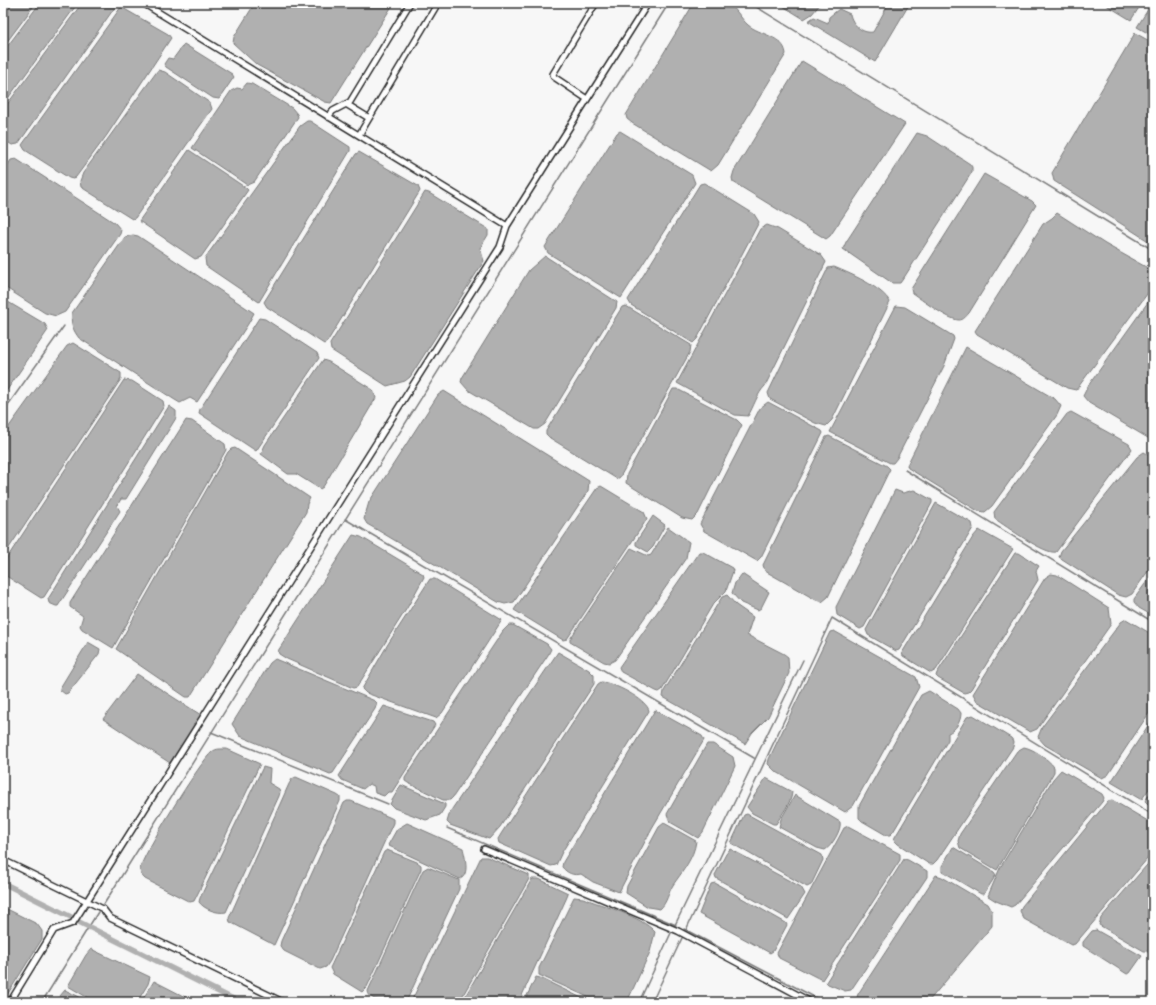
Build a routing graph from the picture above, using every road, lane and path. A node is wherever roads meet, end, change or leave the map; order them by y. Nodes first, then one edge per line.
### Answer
1 (142, 3) edge
2 (410, 3) edge
3 (438, 3) edge
4 (596, 3) edge
5 (648, 3) edge
6 (587, 99) junction
7 (346, 104) junction
8 (328, 117) junction
9 (369, 118) junction
10 (359, 135) junction
11 (506, 226) junction
12 (484, 849) dead end
13 (3, 860) edge
14 (87, 901) junction
15 (10, 1002) edge
16 (283, 1002) edge
17 (812, 1002) edge

1 - 8 street
2 - 7 street
3 - 9 street
4 - 6 street
5 - 6 street
6 - 11 street
7 - 8 street
7 - 9 street
8 - 10 street
9 - 10 street
10 - 11 street
11 - 14 street
12 - 17 street
13 - 14 street
14 - 15 street
14 - 16 street

